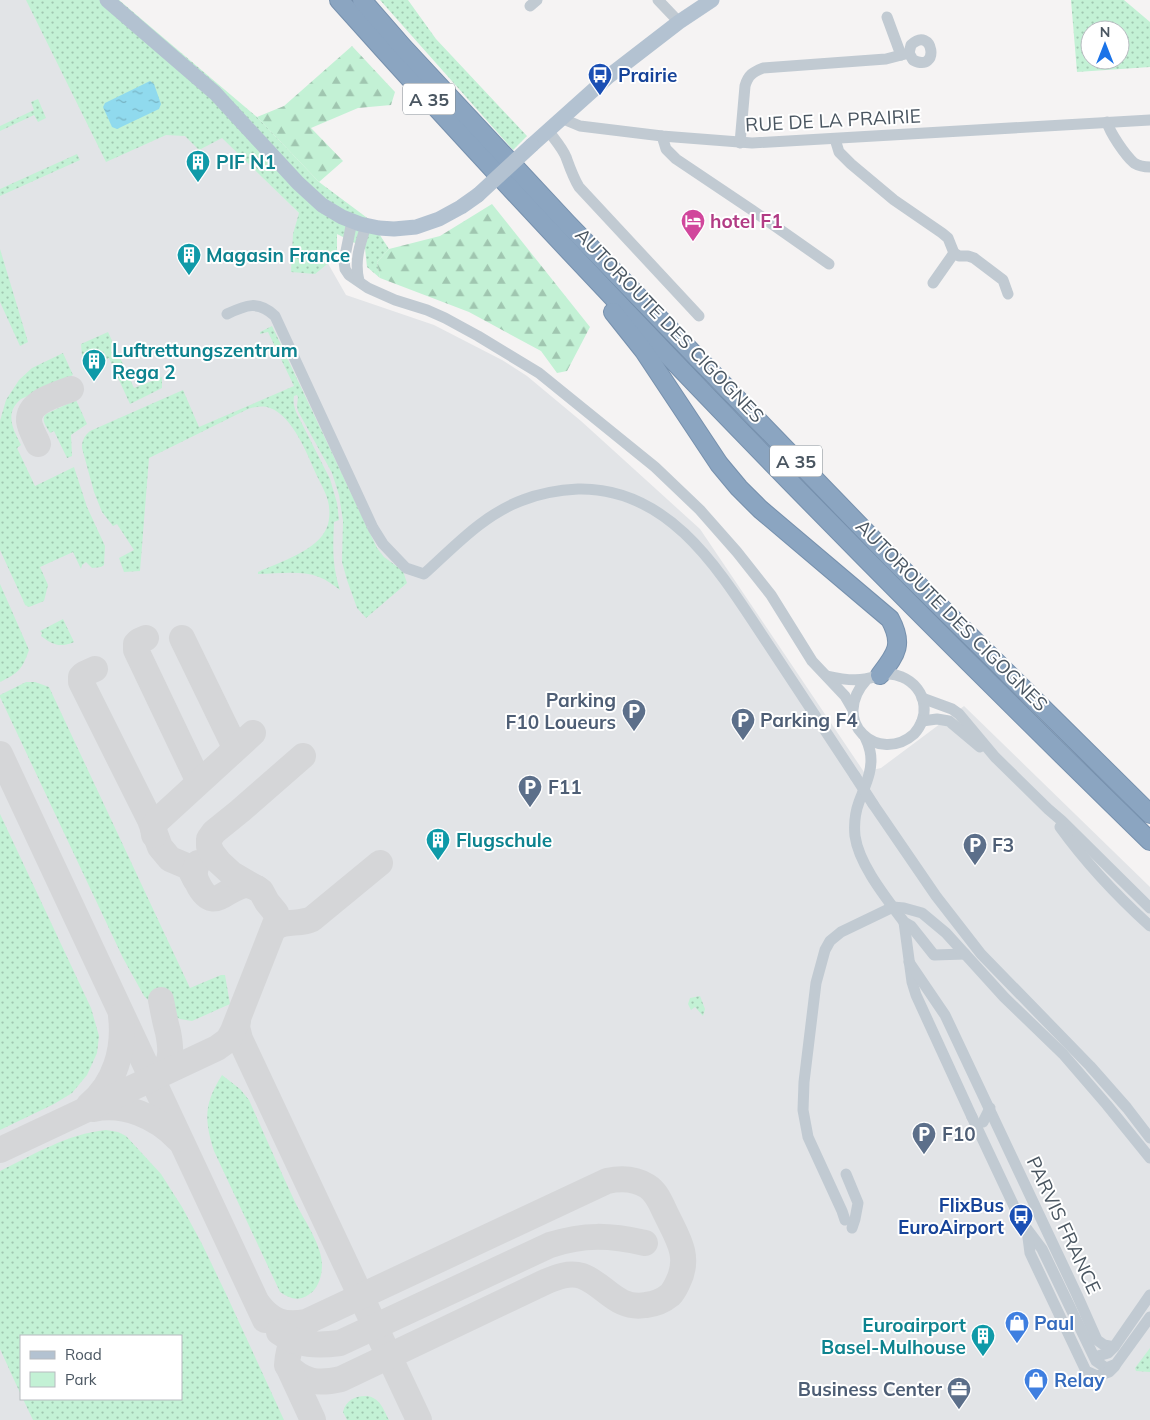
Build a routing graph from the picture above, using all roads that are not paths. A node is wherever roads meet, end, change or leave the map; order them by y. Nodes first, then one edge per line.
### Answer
1 (107, 0) edge
2 (339, 0) edge
3 (362, 0) edge
4 (658, 0) edge
5 (712, 0) edge
6 (887, 17) dead end
7 (679, 22) junction
8 (562, 117) junction
9 (1150, 120) edge
10 (1107, 122) junction
11 (548, 130) junction
12 (662, 136) junction
13 (835, 139) junction
14 (740, 143) junction
15 (1150, 167) edge
16 (359, 223) junction
17 (954, 253) junction
18 (829, 264) dead end
19 (586, 270) junction
20 (932, 283) dead end
21 (1008, 294) dead end
22 (226, 314) dead end
23 (700, 316) dead end
24 (827, 676) junction
25 (874, 677) junction
26 (922, 698) junction
27 (852, 708) junction
28 (922, 721) junction
29 (865, 737) junction
30 (995, 757) junction
31 (1048, 809) junction
32 (1150, 814) edge
33 (1150, 840) edge
34 (893, 906) junction
35 (1150, 908) edge
36 (1135, 912) junction
37 (1150, 914) edge
38 (904, 922) junction
39 (1150, 926) edge
40 (965, 954) junction
41 (909, 962) junction
42 (990, 1108) junction
43 (983, 1122) dead end
44 (1150, 1138) edge
45 (1150, 1158) edge
46 (846, 1174) dead end
47 (1150, 1295) edge
48 (1150, 1317) edge
49 (1114, 1347) junction
50 (1098, 1356) dead end

1 - 16 main road
2 - 19 highway, AUTOROUTE DES CIGOGNES / A 35
3 - 32 highway, AUTOROUTE DES CIGOGNES / A 35
4 - 7 street
5 - 7 main road
6 - 14 street
7 - 8 main road
8 - 11 main road
8 - 12 street, RUE DE LA PRAIRIE
9 - 10 street, RUE DE LA PRAIRIE
10 - 13 street, RUE DE LA PRAIRIE
10 - 15 street
11 - 16 main road, bridge
11 - 23 street
12 - 14 street, RUE DE LA PRAIRIE
12 - 18 street
13 - 14 street, RUE DE LA PRAIRIE
13 - 17 street
16 - 24 street
17 - 20 street
17 - 21 street
19 - 25 highway
19 - 33 highway, AUTOROUTE DES CIGOGNES / A 35
22 - 44 street, bridge
24 - 25 street
24 - 27 street
25 - 26 street
25 - 27 street
26 - 28 street
26 - 30 street
27 - 29 street
28 - 29 street
28 - 30 street
29 - 34 street
30 - 31 street
31 - 35 street
31 - 36 street
34 - 38 street
34 - 40 street
34 - 46 street
36 - 37 street
36 - 39 street
38 - 40 street
38 - 41 street
40 - 45 street
41 - 42 street, PARVIS FRANCE
41 - 48 street, bridge
42 - 43 street
42 - 49 street, PARVIS FRANCE
47 - 49 street
49 - 50 street

